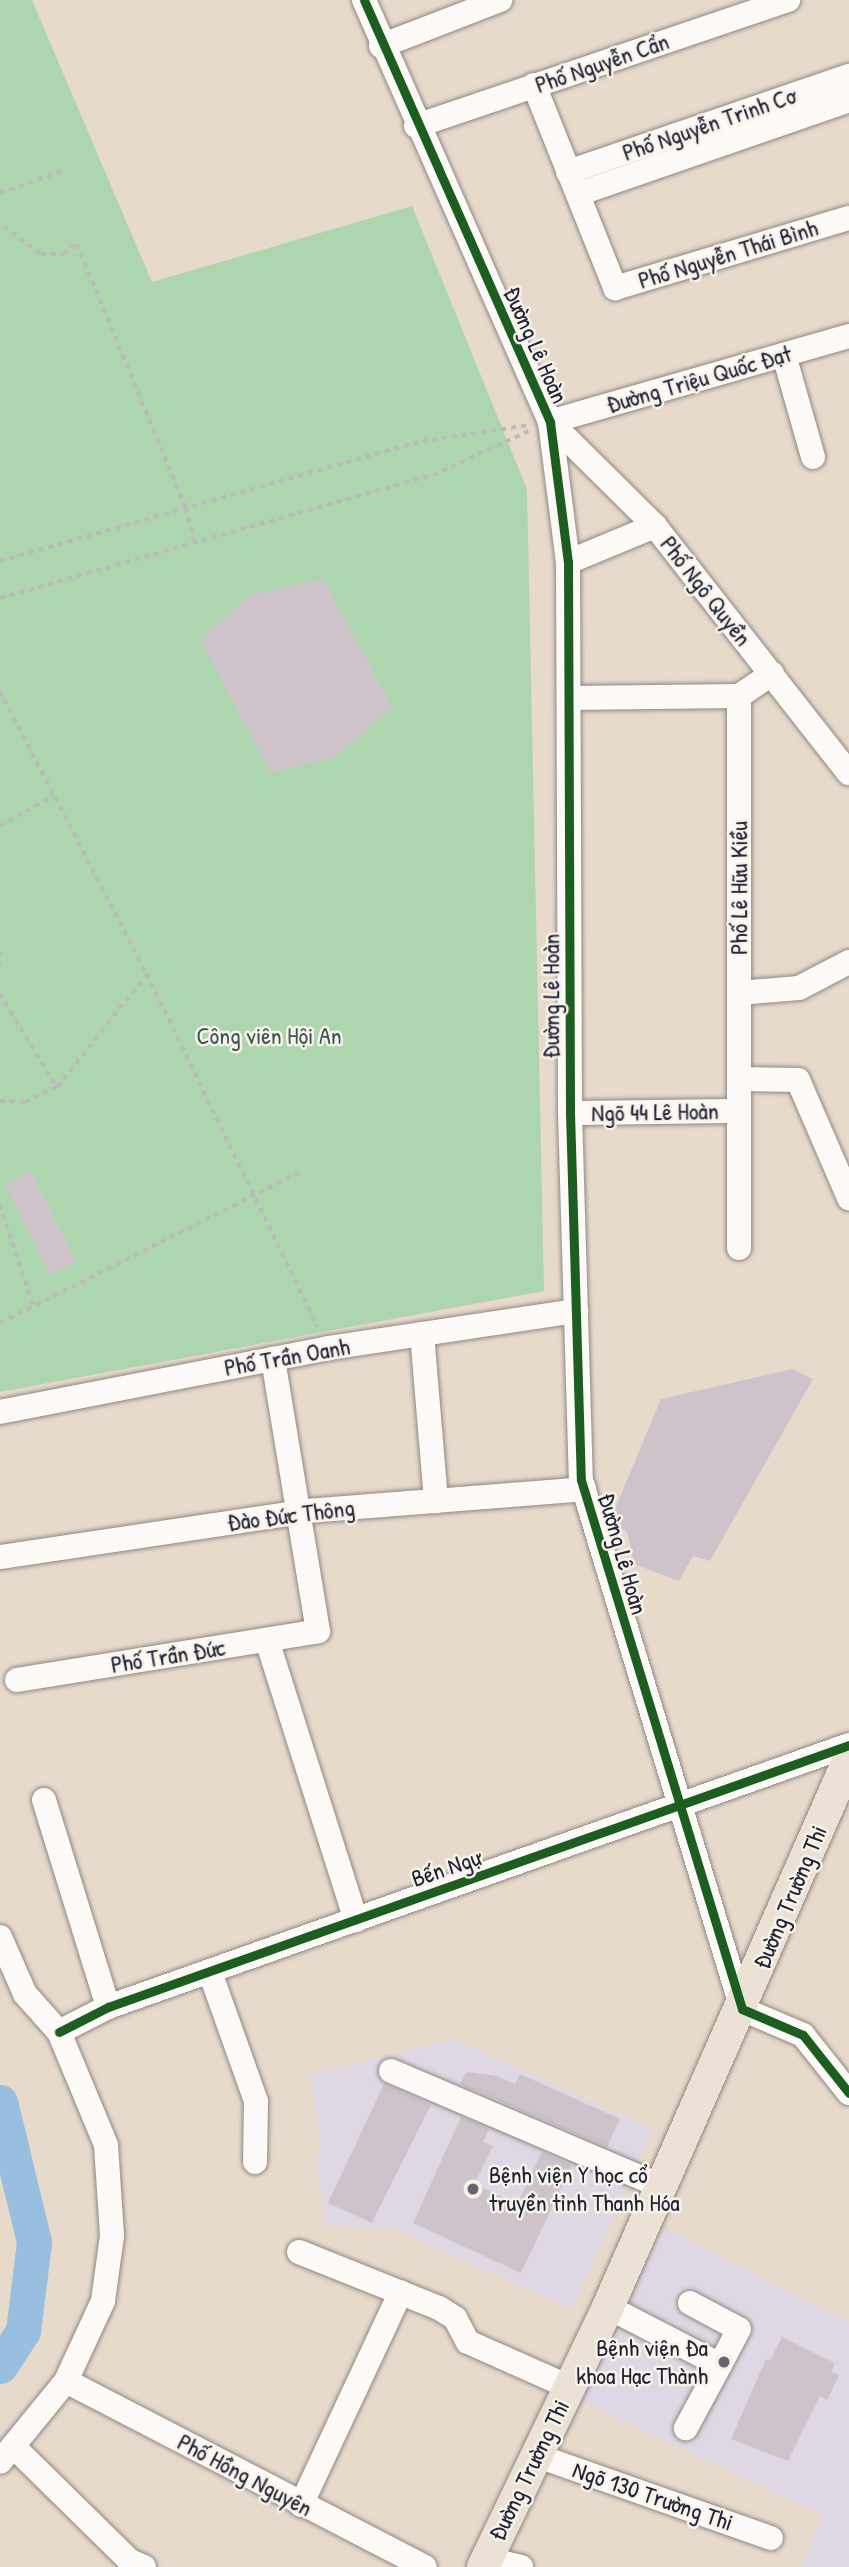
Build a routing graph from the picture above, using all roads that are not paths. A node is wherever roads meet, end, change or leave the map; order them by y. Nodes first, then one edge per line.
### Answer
1 (364, 0) edge
2 (500, 0) edge
3 (788, 0) edge
4 (381, 46) junction
5 (849, 76) edge
6 (534, 85) junction
7 (849, 100) edge
8 (416, 125) junction
9 (573, 183) junction
10 (849, 218) edge
11 (849, 336) edge
12 (784, 355) junction
13 (550, 422) junction
14 (813, 457) dead end
15 (655, 526) junction
16 (568, 562) junction
17 (772, 674) junction
18 (739, 696) junction
19 (569, 698) junction
20 (849, 773) edge
21 (849, 962) edge
22 (739, 993) junction
23 (739, 1079) junction
24 (739, 1111) junction
25 (570, 1113) junction
26 (849, 1198) edge
27 (739, 1248) dead end
28 (576, 1311) junction
29 (422, 1334) junction
30 (273, 1359) junction
31 (0, 1412) edge
32 (584, 1489) junction
33 (436, 1501) junction
34 (301, 1511) junction
35 (0, 1557) edge
36 (267, 1640) junction
37 (17, 1680) dead end
38 (849, 1745) edge
39 (849, 1759) edge
40 (44, 1800) dead end
41 (677, 1806) junction
42 (356, 1920) junction
43 (0, 1937) edge
44 (210, 1972) junction
45 (108, 2007) junction
46 (742, 2009) junction
47 (59, 2032) junction
48 (391, 2071) dead end
49 (849, 2093) edge
50 (255, 2162) dead end
51 (660, 2186) junction
52 (299, 2252) dead end
53 (401, 2292) junction
54 (690, 2303) dead end
55 (608, 2306) junction
56 (720, 2365) junction
57 (66, 2381) junction
58 (569, 2387) junction
59 (686, 2428) dead end
60 (6, 2454) edge
61 (535, 2455) junction
62 (301, 2505) junction
63 (771, 2538) dead end
64 (485, 2563) edge
65 (144, 2567) edge
66 (425, 2567) edge
67 (521, 2567) edge

1 - 4 street, Đường Lê Hoàn
2 - 4 street
3 - 6 street, Phố Nguyễn Cẩn
4 - 8 street, Đường Lê Hoàn
5 - 9 street, Phố Nguyễn Trinh Cơ
6 - 8 street, Phố Nguyễn Cẩn
6 - 9 street, Phố Nguyễn Thái Bình
7 - 9 street, Phố Nguyễn Trinh Cơ
8 - 13 street, Đường Lê Hoàn
9 - 10 street, Phố Nguyễn Thái Bình
11 - 12 street, Đường Triệu Quốc Đạt
12 - 13 street, Đường Triệu Quốc Đạt
12 - 14 street
13 - 15 street, Phố Ngô Quyền
13 - 16 street, Đường Lê Hoàn
15 - 16 street
15 - 17 street, Phố Ngô Quyền
16 - 19 street, Đường Lê Hoàn
17 - 18 street
17 - 20 street, Phố Ngô Quyền
18 - 19 street
18 - 22 street, Phố Lê Hữu Kiều
19 - 25 street, Đường Lê Hoàn
21 - 22 street
22 - 23 street, Phố Lê Hữu Kiều
23 - 24 street, Phố Lê Hữu Kiều
23 - 26 street
24 - 25 street, Ngõ 44 Lê Hoàn
24 - 27 street, Phố Lê Hữu Kiều
25 - 28 street, Đường Lê Hoàn
28 - 29 street, Phố Trần Oanh
28 - 32 street, Đường Lê Hoàn
29 - 30 street, Phố Trần Oanh
29 - 33 street
30 - 31 street, Phố Trần Oanh
30 - 34 street
32 - 33 street, Đào Đức Thông
32 - 41 street, Đường Lê Hoàn
33 - 34 street, Đào Đức Thông
34 - 35 street, Đào Đức Thông
34 - 36 street, Phố Trần Đức
36 - 37 street, Phố Trần Đức
36 - 42 street
38 - 41 street, Bến Ngự
39 - 46 main road, Đường Trường Thi
40 - 45 street
41 - 42 street, Bến Ngự
41 - 46 street, Đường Lê Hoàn
42 - 44 street, Bến Ngự
43 - 47 street
44 - 45 street, Bến Ngự
44 - 50 street
45 - 47 street, Bến Ngự
46 - 49 street
46 - 51 main road, Đường Trường Thi
47 - 57 street
48 - 51 street
51 - 55 main road, Đường Trường Thi
52 - 53 street
53 - 58 street
53 - 62 street
54 - 56 street
55 - 56 street
55 - 58 main road, Đường Trường Thi
56 - 59 street
57 - 60 street
57 - 62 street, Phố Hồng Nguyên
58 - 61 main road, Đường Trường Thi
60 - 65 street
61 - 63 street, Ngõ 130 Trường Thi
61 - 64 main road, Đường Trường Thi
62 - 66 street, Phố Hồng Nguyên
64 - 67 street

